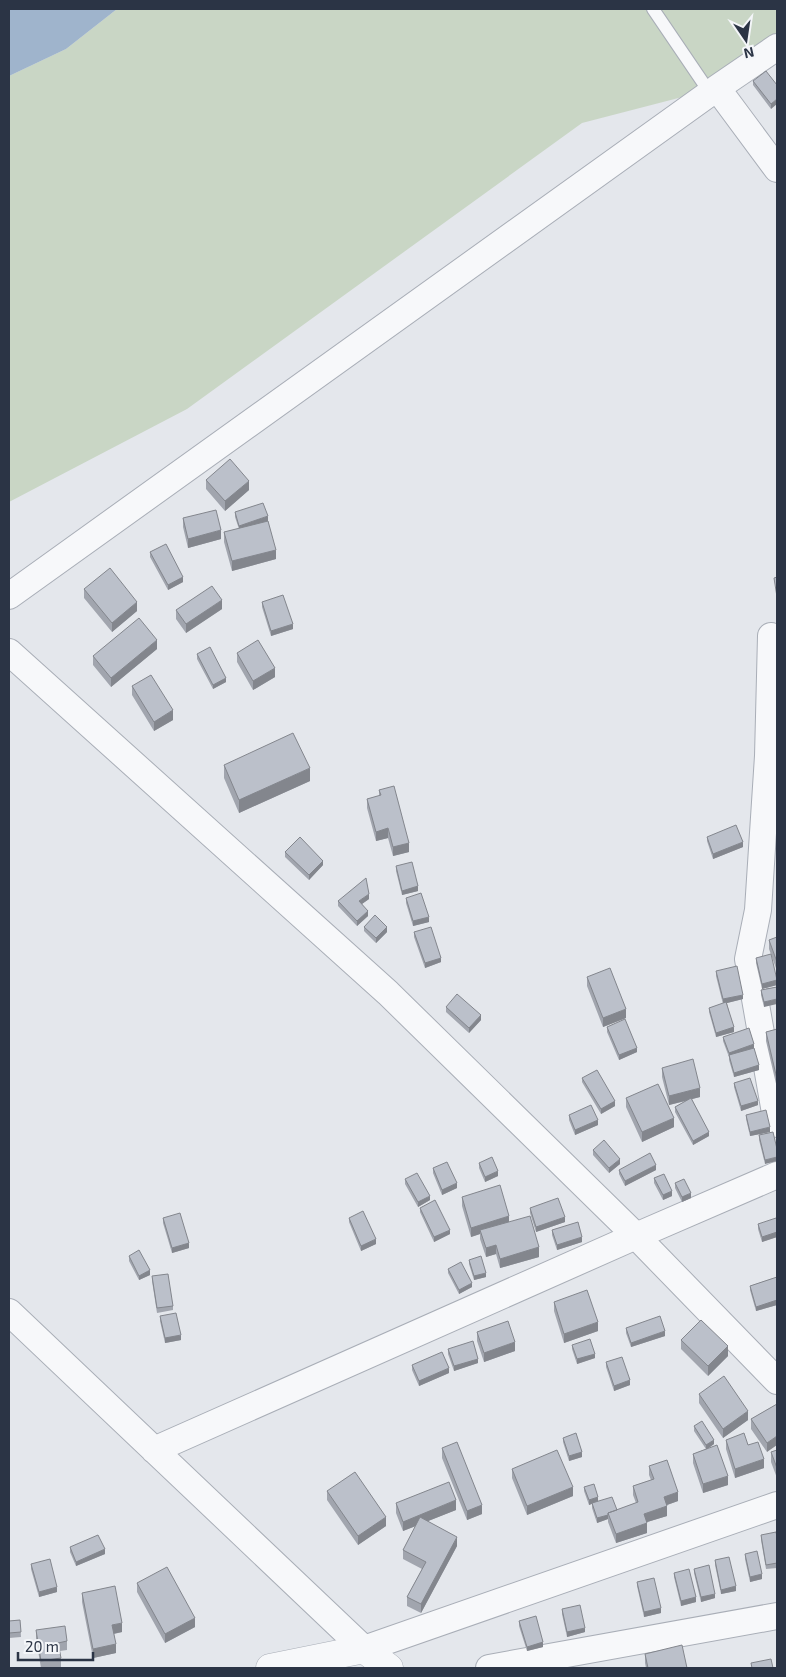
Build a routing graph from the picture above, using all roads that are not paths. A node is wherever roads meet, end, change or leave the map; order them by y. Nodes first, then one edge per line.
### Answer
1 (653, 9) edge
2 (777, 47) edge
3 (714, 91) junction
4 (777, 169) edge
5 (9, 596) edge
6 (771, 636) dead end
7 (9, 652) edge
8 (777, 1124) edge
9 (777, 1175) edge
10 (636, 1236) junction
11 (9, 1312) edge
12 (777, 1381) edge
13 (154, 1450) junction
14 (777, 1505) edge
15 (777, 1616) edge
16 (364, 1650) junction
17 (270, 1668) edge
18 (389, 1668) edge
19 (489, 1668) edge

1 - 3 lane
2 - 3 street
3 - 4 street
3 - 5 street
6 - 8 street
7 - 10 street
9 - 10 street
10 - 12 street
10 - 13 street
11 - 13 street
13 - 16 street
14 - 16 street
15 - 19 street
16 - 17 street
16 - 18 street

